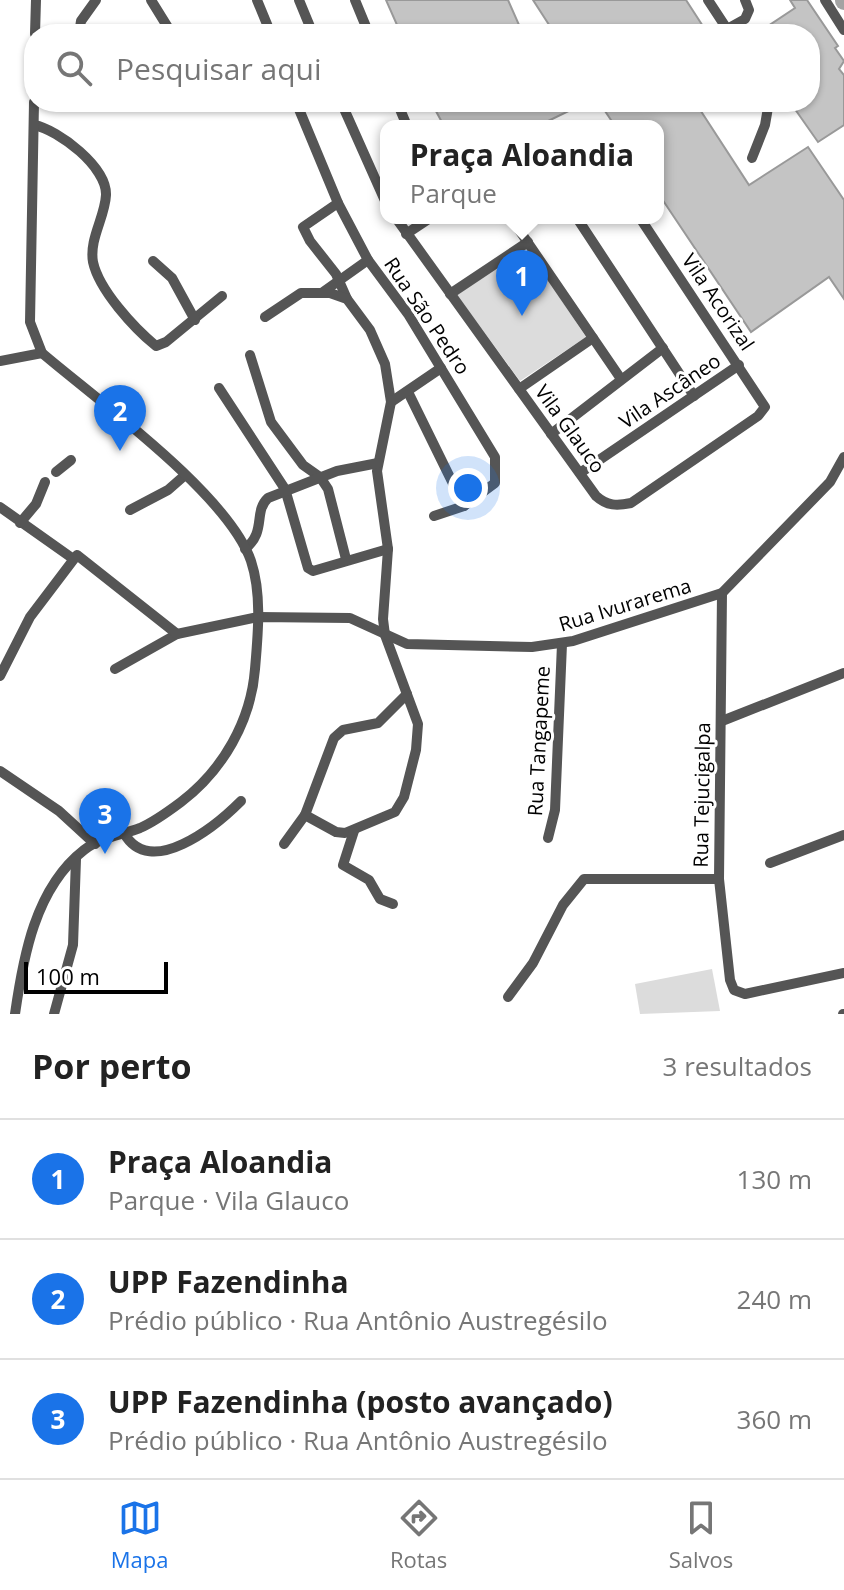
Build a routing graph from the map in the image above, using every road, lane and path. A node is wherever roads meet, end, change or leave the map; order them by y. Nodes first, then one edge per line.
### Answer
1 (36, 0) edge
2 (96, 0) edge
3 (151, 0) edge
4 (257, 0) edge
5 (299, 0) edge
6 (355, 0) edge
7 (708, 0) edge
8 (745, 0) edge
9 (825, 0) edge
10 (35, 24) edge
11 (81, 24) edge
12 (166, 24) edge
13 (267, 24) edge
14 (309, 24) edge
15 (365, 24) edge
16 (724, 24) edge
17 (739, 24) edge
18 (844, 30) edge
19 (34, 112) edge
20 (300, 112) edge
21 (345, 112) edge
22 (767, 112) edge
23 (34, 125) junction
24 (752, 158) dead end
25 (380, 190) edge
26 (338, 203) junction
27 (400, 224) edge
28 (421, 224) edge
29 (515, 224) edge
30 (581, 224) edge
31 (644, 224) edge
32 (406, 234) junction
33 (528, 242) junction
34 (368, 260) junction
35 (153, 261) dead end
36 (339, 279) junction
37 (323, 292) junction
38 (450, 294) junction
39 (222, 296) dead end
40 (347, 299) junction
41 (265, 317) dead end
42 (195, 320) junction
43 (593, 338) junction
44 (663, 348) junction
45 (42, 353) junction
46 (250, 355) dead end
47 (0, 361) edge
48 (739, 365) junction
49 (441, 368) junction
50 (621, 379) junction
51 (219, 388) dead end
52 (519, 389) junction
53 (408, 392) junction
54 (694, 396) junction
55 (391, 402) junction
56 (765, 407) joint
57 (551, 434) junction
58 (844, 457) edge
59 (71, 460) dead end
60 (378, 463) junction
61 (580, 473) junction
62 (184, 476) junction
63 (320, 477) junction
64 (844, 477) edge
65 (830, 482) junction
66 (285, 489) junction
67 (464, 506) junction
68 (0, 507) edge
69 (130, 510) dead end
70 (434, 516) dead end
71 (20, 523) junction
72 (245, 549) junction
73 (388, 549) junction
74 (75, 557) junction
75 (346, 559) junction
76 (722, 593) junction
77 (258, 617) junction
78 (177, 634) junction
79 (385, 635) junction
80 (562, 644) junction
81 (115, 669) dead end
82 (844, 673) edge
83 (0, 676) edge
84 (407, 694) junction
85 (722, 721) junction
86 (0, 771) edge
87 (241, 801) dead end
88 (305, 815) junction
89 (354, 831) junction
90 (124, 833) junction
91 (844, 835) edge
92 (548, 838) dead end
93 (95, 844) junction
94 (284, 844) dead end
95 (76, 859) junction
96 (770, 863) dead end
97 (569, 879) dead end
98 (584, 879) junction
99 (719, 879) junction
100 (393, 904) dead end
101 (844, 973) edge
102 (508, 997) dead end
103 (15, 1014) edge
104 (54, 1014) edge

1 - 10 street
2 - 11 street
3 - 12 street
4 - 13 street
5 - 14 street
6 - 15 street
7 - 16 street
8 - 17 street
9 - 18 street
19 - 23 street
20 - 26 street, Rua São Pedro
21 - 25 street
22 - 24 street
23 - 42 street
23 - 45 street
26 - 34 street, Rua São Pedro
26 - 36 street
27 - 32 street, Vila Glauco
28 - 32 street
29 - 33 street
30 - 44 street
31 - 48 street, Vila Acorizal
32 - 38 street, Vila Glauco
33 - 38 street
33 - 43 street
34 - 36 street
34 - 49 street, Rua São Pedro
35 - 42 street
36 - 37 street
36 - 40 street
37 - 40 street
37 - 41 street
38 - 52 street, Vila Glauco
39 - 42 street
40 - 55 street
43 - 50 street
43 - 52 street
44 - 50 street
44 - 54 street
45 - 47 street
45 - 62 street
46 - 63 street
48 - 54 street, Vila Ascâneo
48 - 56 street, Vila Acorizal
49 - 53 street
49 - 67 street, Rua São Pedro
50 - 57 street
51 - 66 street
52 - 57 street, Vila Glauco
53 - 55 street
53 - 67 street
54 - 61 street, Vila Ascâneo
55 - 60 street
56 - 61 street, Vila Glauco
57 - 61 street, Vila Glauco
58 - 65 street
59 - 71 street
60 - 63 street
60 - 73 street
62 - 69 street
62 - 72 street
63 - 66 street
63 - 75 street
64 - 65 street
65 - 76 street, Rua Ivurarema
66 - 72 street
66 - 75 street
67 - 70 street, Rua São Pedro
68 - 71 street
71 - 74 street
72 - 77 street
73 - 75 street
73 - 79 street
74 - 78 street
74 - 83 street
76 - 80 street, Rua Ivurarema
76 - 85 street, Rua Tejucigalpa
77 - 78 street, Rua Ivurarema
77 - 79 street, Rua Ivurarema
77 - 90 street
78 - 81 street, Rua Ivurarema
79 - 80 street, Rua Ivurarema
79 - 84 street
80 - 92 street, Rua Tangapeme
82 - 85 street
84 - 88 street
84 - 89 street
85 - 99 street, Rua Tejucigalpa
86 - 93 street
87 - 90 street
88 - 89 street
88 - 94 street
89 - 100 street
90 - 93 street
91 - 96 street
93 - 95 street
95 - 103 street
95 - 104 street
97 - 98 street
98 - 99 street
98 - 102 street
99 - 101 street, Rua Tejucigalpa

